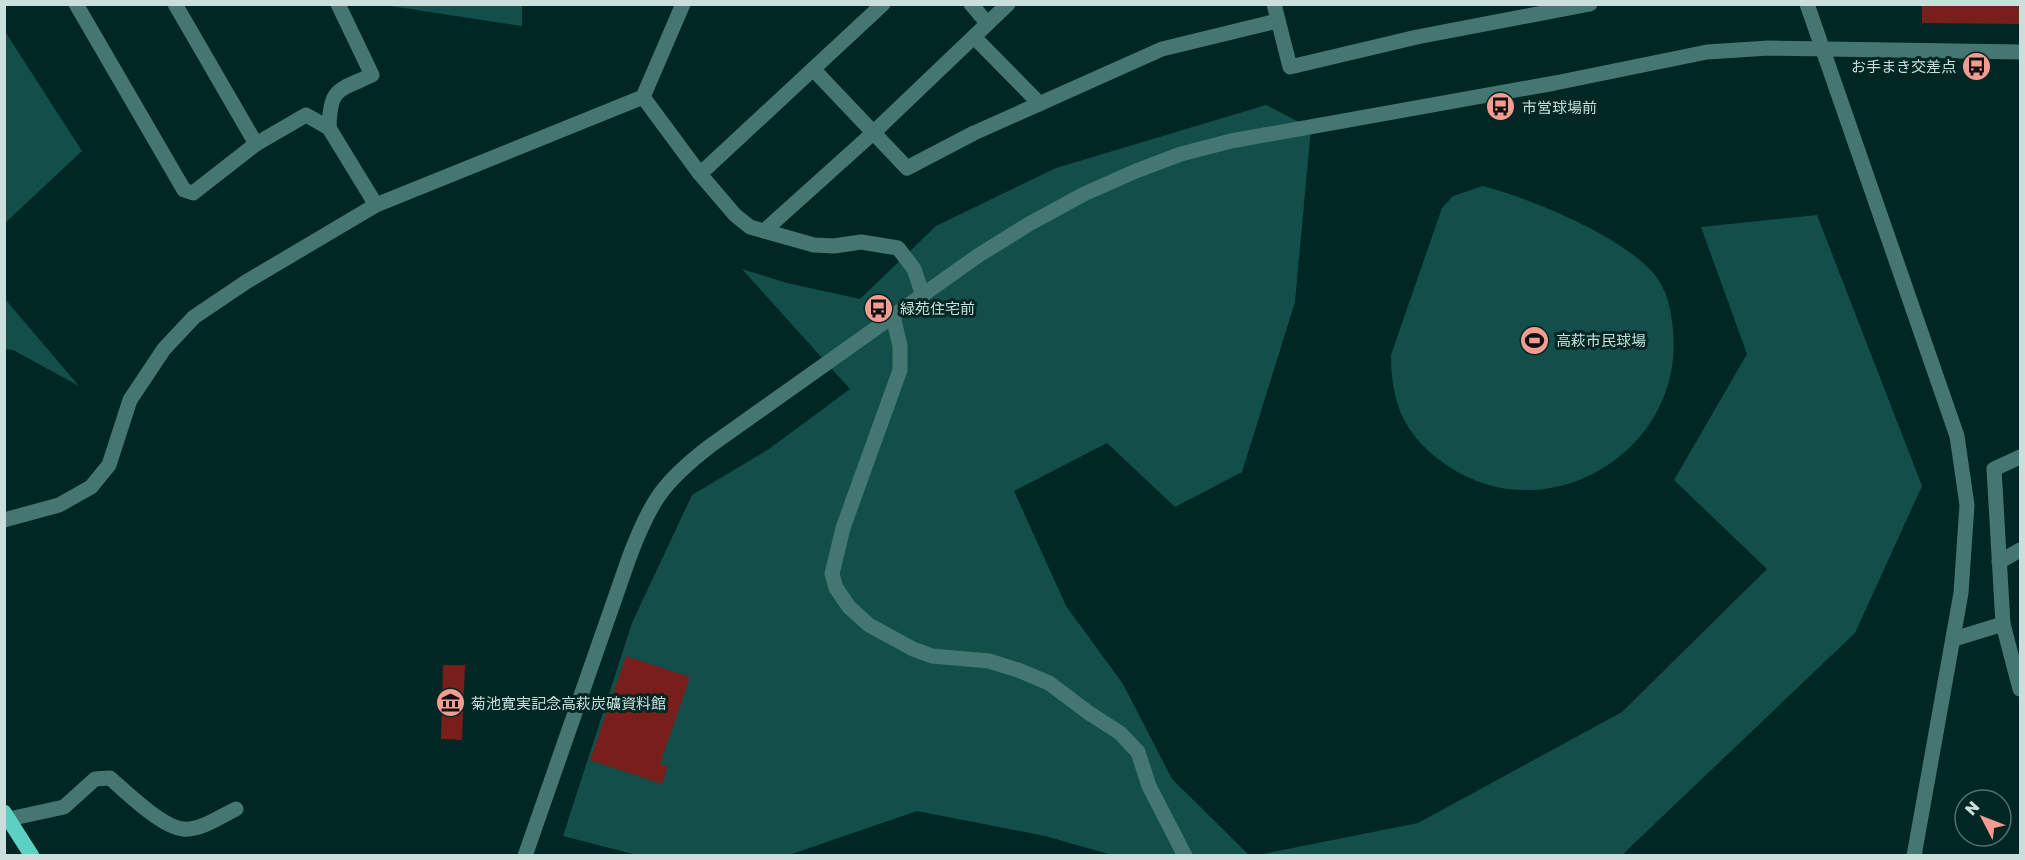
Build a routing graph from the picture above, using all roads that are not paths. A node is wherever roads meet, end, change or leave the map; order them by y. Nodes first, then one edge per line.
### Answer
1 (76, 4) edge
2 (175, 4) edge
3 (339, 4) edge
4 (683, 4) edge
5 (883, 4) edge
6 (971, 4) edge
7 (1008, 4) edge
8 (1274, 4) edge
9 (1590, 4) edge
10 (1807, 4) edge
11 (1277, 21) junction
12 (987, 23) junction
13 (975, 38) junction
14 (1824, 49) junction
15 (2020, 52) edge
16 (813, 69) junction
17 (643, 98) junction
18 (1040, 104) junction
19 (329, 128) junction
20 (873, 133) junction
21 (256, 144) junction
22 (700, 174) junction
23 (376, 204) junction
24 (764, 231) junction
25 (923, 296) junction
26 (893, 316) junction
27 (2020, 457) edge
28 (4, 520) edge
29 (2020, 550) edge
30 (1999, 562) junction
31 (2003, 624) junction
32 (1953, 639) junction
33 (2020, 689) edge
34 (236, 809) dead end
35 (7, 815) edge
36 (32, 855) edge
37 (525, 855) edge
38 (1185, 855) edge
39 (1914, 855) edge

1 - 21 street
2 - 21 street
3 - 19 street
4 - 17 street
5 - 16 street
6 - 12 street
7 - 12 street
8 - 11 street
9 - 11 street
10 - 14 street
11 - 18 street
12 - 13 street
13 - 18 street
13 - 20 street
14 - 15 street
14 - 25 street
14 - 32 street
16 - 20 street
16 - 22 street
17 - 22 street
17 - 23 street
18 - 20 street
19 - 21 street
19 - 23 street
20 - 24 street
22 - 24 street
23 - 28 street
24 - 25 street
25 - 26 street
26 - 37 street
26 - 38 street
27 - 30 street
29 - 30 street
30 - 31 street
31 - 32 street
31 - 33 street
32 - 39 street
34 - 35 street
35 - 36 main road

